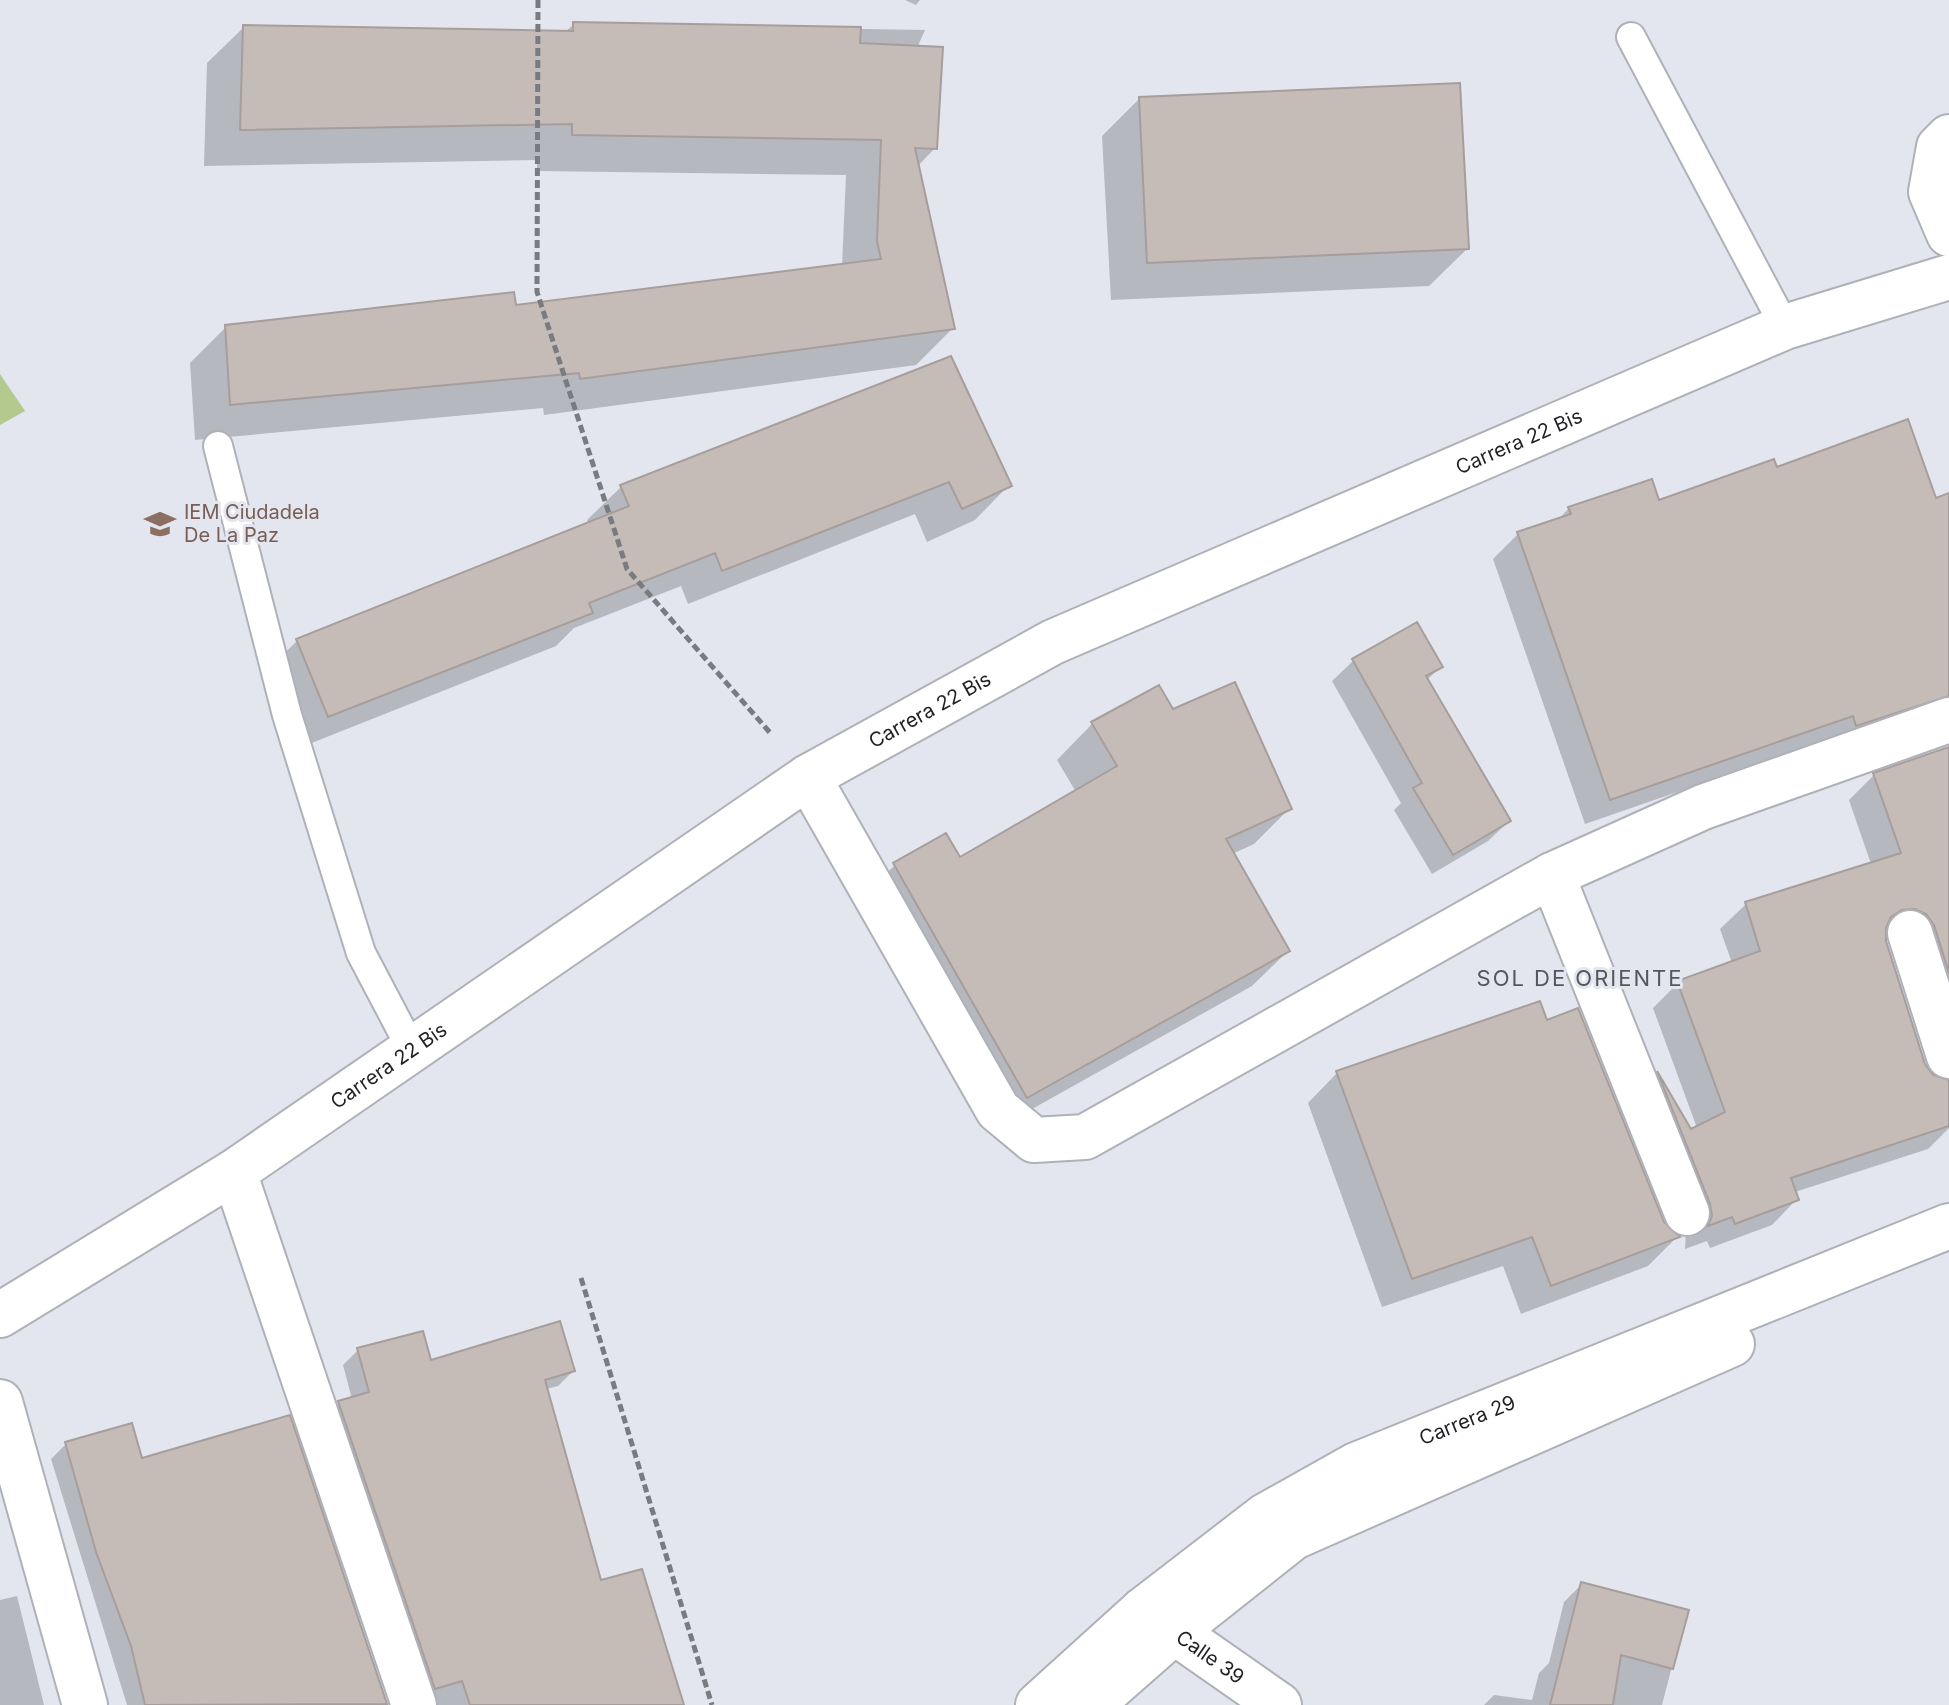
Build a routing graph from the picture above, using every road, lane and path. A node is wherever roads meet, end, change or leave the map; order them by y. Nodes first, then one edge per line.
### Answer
1 (538, 0) edge
2 (1631, 37) dead end
3 (1949, 137) edge
4 (1949, 234) edge
5 (1949, 277) edge
6 (1785, 327) junction
7 (218, 446) dead end
8 (1949, 720) edge
9 (808, 777) junction
10 (1552, 875) junction
11 (1910, 933) dead end
12 (412, 1050) junction
13 (1949, 1056) edge
14 (234, 1172) junction
15 (1687, 1213) dead end
16 (1949, 1226) edge
17 (1949, 1248) edge
18 (581, 1278) dead end
19 (0, 1315) edge
20 (0, 1402) edge
21 (1158, 1621) junction
22 (85, 1705) edge
23 (414, 1705) edge
24 (712, 1705) edge
25 (1038, 1705) edge
26 (1091, 1705) edge
27 (1279, 1705) edge

1 - 9 path
2 - 6 lane
3 - 4 street
5 - 6 street, Carrera 22 Bis
6 - 9 street, Carrera 22 Bis
7 - 12 lane
8 - 10 street
9 - 10 street
9 - 12 street, Carrera 22 Bis
10 - 15 street
11 - 13 street
12 - 14 street, Carrera 22 Bis
14 - 19 street, Carrera 22 Bis
14 - 23 street
16 - 21 street, Carrera 29
17 - 21 street, Carrera 29
18 - 24 path
20 - 22 street
21 - 25 street, Carrera 29
21 - 26 street, Carrera 29
21 - 27 street, Calle 39

